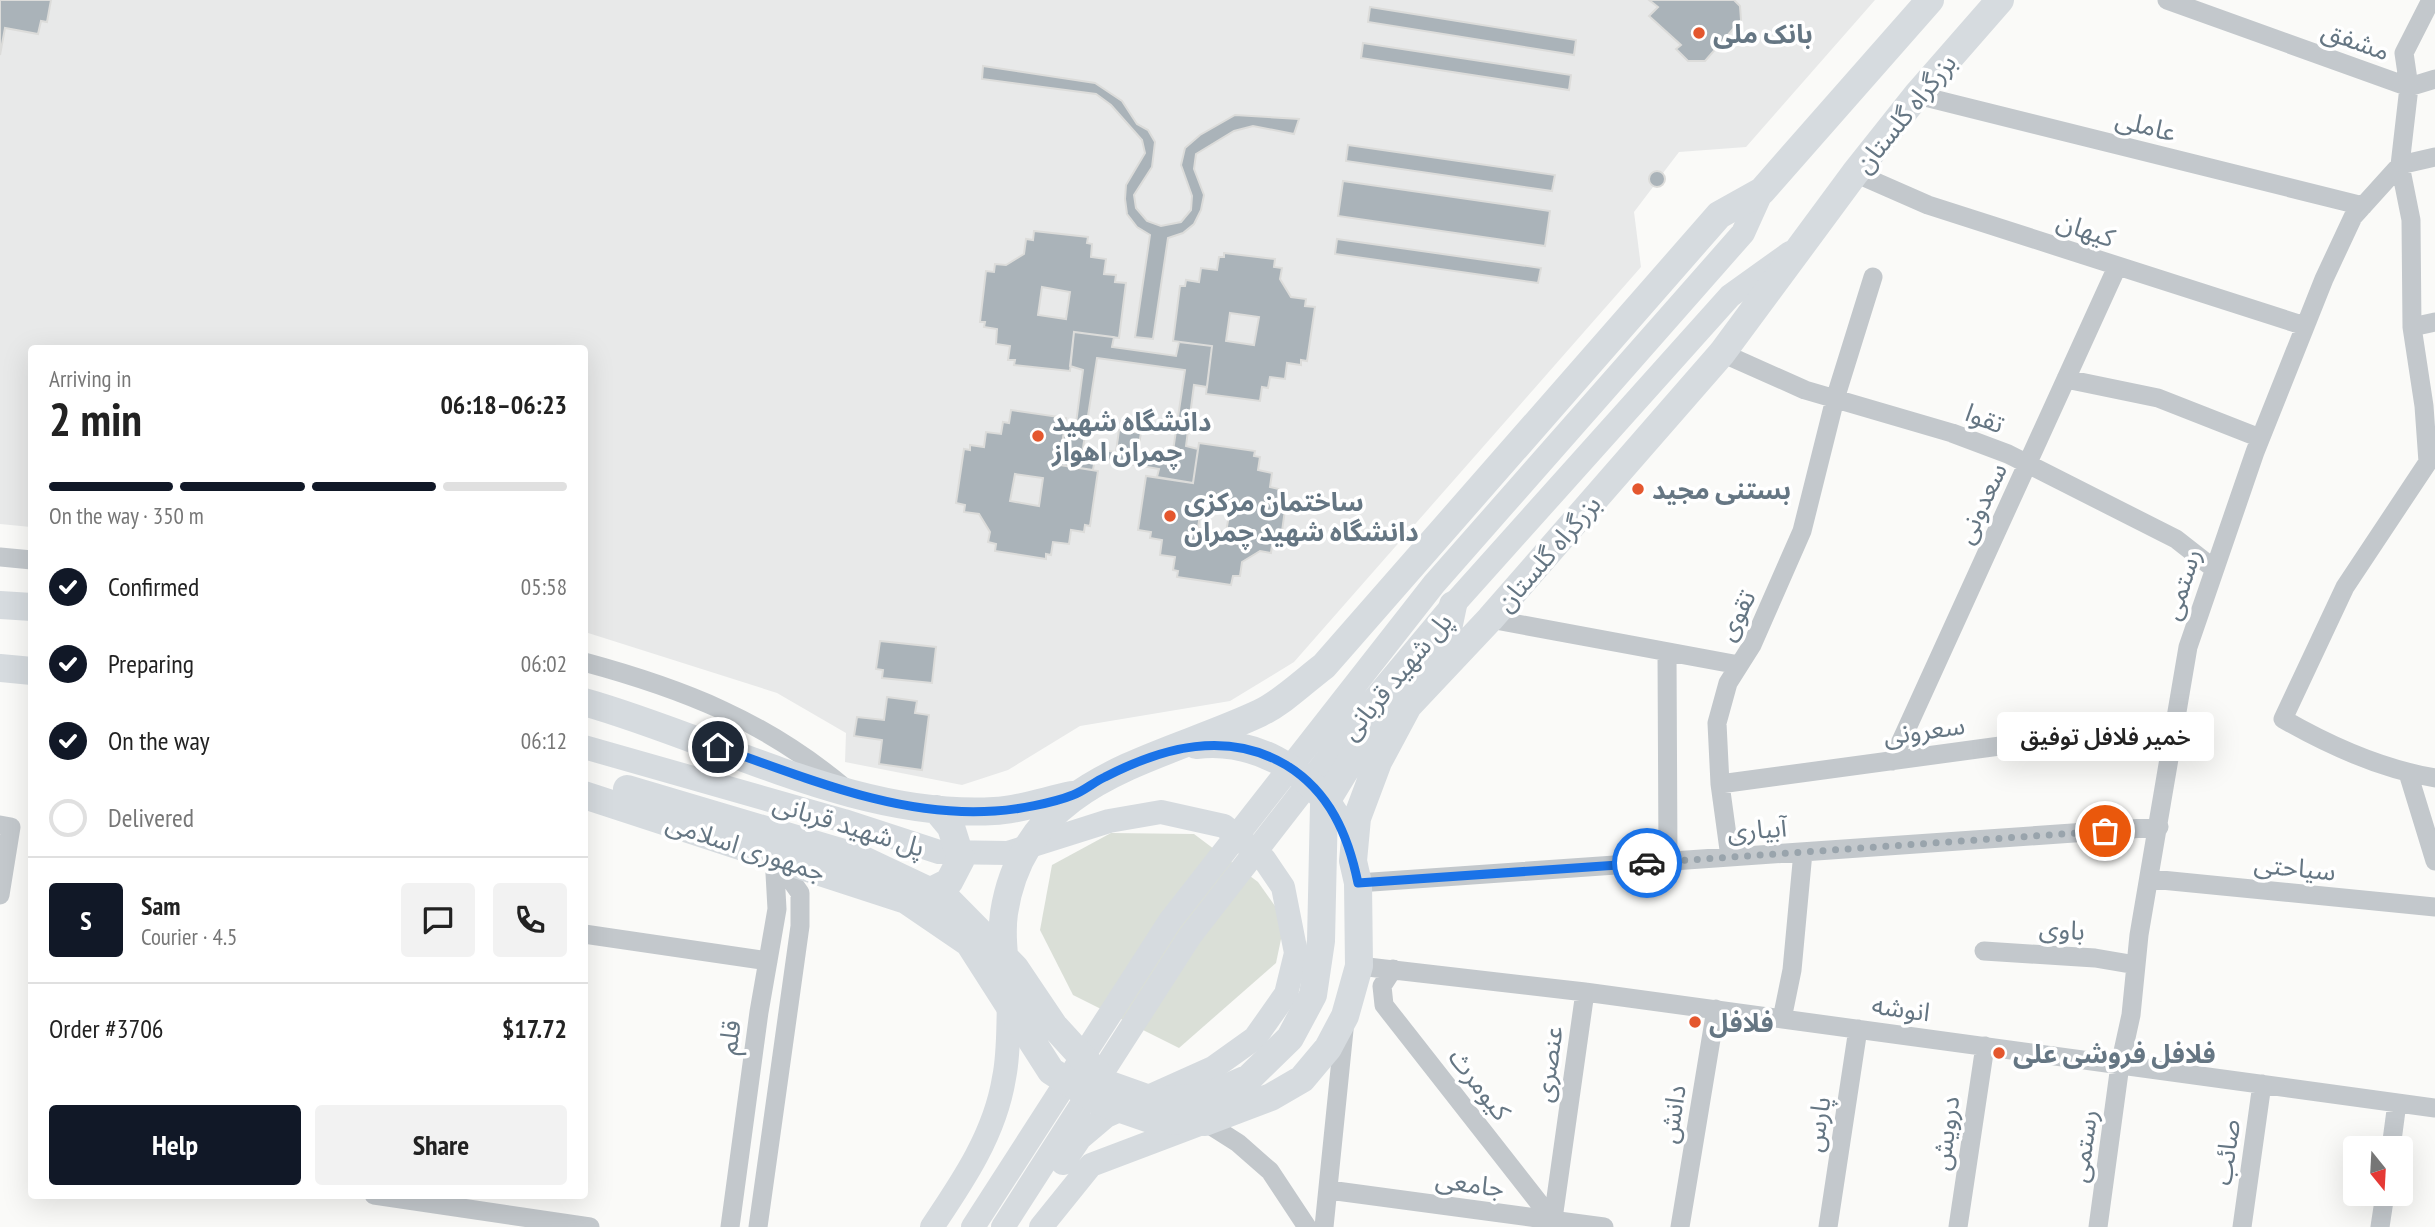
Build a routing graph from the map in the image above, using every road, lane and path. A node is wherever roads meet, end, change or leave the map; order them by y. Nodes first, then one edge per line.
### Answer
1 (1930, 0) edge
2 (2000, 0) edge
3 (2167, 0) edge
4 (2431, 0) edge
5 (2435, 79) edge
6 (2409, 87) junction
7 (1917, 95) junction
8 (2435, 157) edge
9 (2400, 165) junction
10 (1855, 173) junction
11 (1762, 191) junction
12 (2363, 206) junction
13 (1796, 249) junction
14 (2117, 267) junction
15 (1873, 277) dead end
16 (2435, 322) edge
17 (2305, 326) junction
18 (2412, 327) junction
19 (1722, 353) junction
20 (2066, 379) junction
21 (1835, 399) junction
22 (2260, 438) junction
23 (2432, 462) edge
24 (2028, 464) junction
25 (0, 557) edge
26 (28, 560) edge
27 (2213, 568) junction
28 (0, 605) edge
29 (1453, 605) junction
30 (28, 607) edge
31 (1490, 619) junction
32 (1667, 652) junction
33 (588, 663) edge
34 (1739, 665) junction
35 (0, 668) edge
36 (28, 671) edge
37 (588, 703) edge
38 (2177, 722) junction
39 (1184, 746) junction
40 (588, 748) edge
41 (1892, 761) junction
42 (2408, 773) junction
43 (588, 777) edge
44 (2435, 778) edge
45 (1720, 784) junction
46 (851, 793) junction
47 (1072, 795) junction
48 (588, 796) edge
49 (936, 809) junction
50 (0, 825) edge
51 (2159, 827) junction
52 (1803, 852) junction
53 (774, 855) junction
54 (1730, 857) junction
55 (2435, 861) edge
56 (1668, 862) junction
57 (1356, 872) junction
58 (2151, 879) junction
59 (0, 895) edge
60 (906, 900) junction
61 (2435, 907) edge
62 (588, 935) edge
63 (1984, 951) dead end
64 (768, 961) junction
65 (2136, 965) junction
66 (1359, 966) junction
67 (1393, 969) junction
68 (1585, 992) junction
69 (1009, 1003) junction
70 (1716, 1009) junction
71 (1345, 1016) junction
72 (1782, 1018) junction
73 (1858, 1029) junction
74 (1984, 1046) junction
75 (2120, 1065) junction
76 (2262, 1084) junction
77 (2397, 1103) junction
78 (2435, 1108) edge
79 (1205, 1122) junction
80 (2393, 1136) edge
81 (1329, 1190) junction
82 (401, 1199) edge
83 (2383, 1206) edge
84 (939, 1217) edge
85 (1554, 1225) edge
86 (590, 1227) edge
87 (730, 1227) edge
88 (758, 1227) edge
89 (973, 1227) edge
90 (1003, 1227) edge
91 (1019, 1227) edge
92 (1026, 1227) edge
93 (1041, 1227) edge
94 (1307, 1227) edge
95 (1324, 1227) edge
96 (1604, 1227) edge
97 (1681, 1227) edge
98 (1828, 1227) edge
99 (1958, 1227) edge
100 (2098, 1227) edge
101 (2242, 1227) edge
102 (2380, 1227) edge

1 - 11 highway, بزرگراه گلستان
2 - 7 highway, بزرگراه گلستان
3 - 6 street, مشفق
4 - 6 street
5 - 6 street
6 - 9 street
7 - 10 highway, بزرگراه گلستان
7 - 12 street, عاملی
8 - 9 street
9 - 12 street, رستمی
9 - 18 street
10 - 13 highway, بزرگراه گلستان
10 - 14 street, کیهان
11 - 39 highway
11 - 89 main road, پل شهید قربانی
12 - 17 street, رستمی
13 - 19 highway, بزرگراه گلستان
13 - 29 main road
14 - 17 street, کیهان
14 - 20 street, سعدونی
15 - 21 street, تقوی
16 - 18 street
17 - 22 street, رستمی
18 - 23 street
19 - 21 street, تقوا
19 - 31 highway, بزرگراه گلستان
20 - 22 street
20 - 24 street, سعدونی
21 - 24 street, تقوا
21 - 34 street, تقوی
22 - 27 street, رستمی
23 - 42 street
24 - 27 street, تقوا
24 - 41 street, سعدونی
25 - 26 street
27 - 38 street, رستمی
28 - 30 highway
29 - 43 highway, پل شهید قربانی
29 - 90 main road, پل شهید قربانی
31 - 32 street
31 - 57 highway, بزرگراه گلستان
32 - 34 street
32 - 56 street
33 - 46 street
34 - 45 street, تقوی
35 - 36 highway
37 - 46 highway
38 - 41 street, سعرونی
38 - 51 street, رستمی
39 - 47 highway
39 - 57 highway
40 - 91 main road, پل شهید قربانی
41 - 45 street, سعرونی
42 - 44 street
42 - 55 street
45 - 54 street, تقوی
46 - 49 highway
47 - 49 highway
47 - 69 highway
48 - 53 highway, جمهوری اسلامی
49 - 60 highway
50 - 59 street
51 - 52 street, آبیاری
51 - 58 street, رستمی
52 - 54 street, آبیاری
52 - 72 street
53 - 60 highway, جمهوری اسلامی
53 - 64 street, قلم
53 - 88 street
54 - 56 street, آبیاری
56 - 57 street, آبیاری
57 - 66 highway, بزرگراه گلستان
58 - 61 street, سیاحتی
58 - 65 street, رستمی
60 - 69 highway, جمهوری اسلامی
62 - 64 street
63 - 65 street, باوی
64 - 87 street, قلم
65 - 75 street, رستمی
66 - 67 street, انوشه
66 - 71 highway, بزرگراه گلستان
67 - 68 street, انوشه
67 - 85 street, کیومرث
68 - 70 street, انوشه
68 - 85 street, عنصری
69 - 79 highway, بزرگراه گلستان
69 - 84 main road
70 - 72 street, انوشه
70 - 97 street, دانش
71 - 79 highway, بزرگراه گلستان
71 - 81 street
72 - 73 street, انوشه
73 - 74 street, انوشه
73 - 98 street, پارس
74 - 75 street, انوشه
74 - 99 street, درویش
75 - 76 street, انوشه
75 - 100 street, رستمی
76 - 77 street, انوشه
76 - 101 street, صائب
77 - 78 street, انوشه
77 - 80 street
79 - 93 main road
79 - 94 street
81 - 85 street, جامعی
81 - 95 street
82 - 86 street
83 - 102 street
84 - 92 main road
85 - 96 street, جامعی

